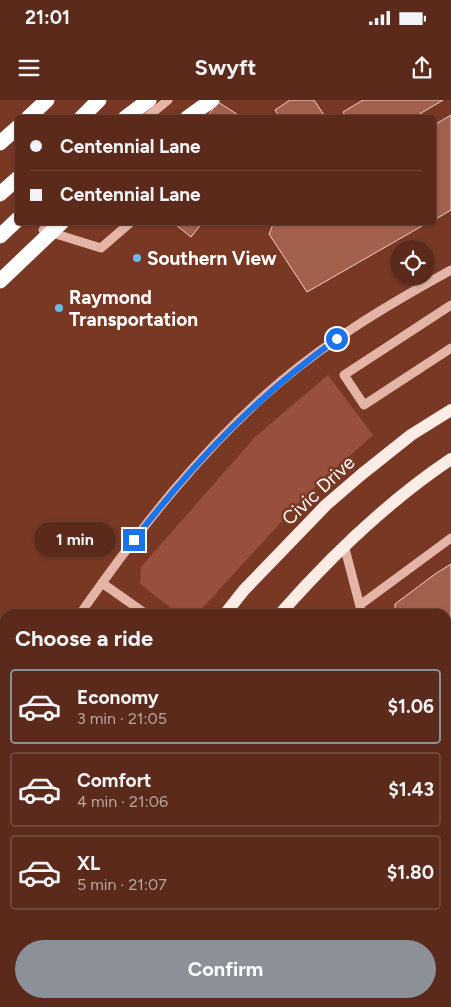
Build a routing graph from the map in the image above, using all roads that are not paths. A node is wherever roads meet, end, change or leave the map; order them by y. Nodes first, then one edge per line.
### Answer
1 (47, 100) edge
2 (99, 100) edge
3 (150, 100) edge
4 (168, 100) edge
5 (203, 100) edge
6 (212, 100) edge
7 (31, 115) edge
8 (84, 115) edge
9 (130, 115) edge
10 (150, 115) edge
11 (182, 115) edge
12 (191, 115) edge
13 (15, 130) edge
14 (0, 142) edge
15 (15, 181) edge
16 (0, 194) edge
17 (15, 223) edge
18 (21, 225) edge
19 (59, 225) edge
20 (128, 225) edge
21 (47, 226) edge
22 (0, 236) edge
23 (0, 244) edge
24 (0, 269) edge
25 (451, 270) edge
26 (0, 281) edge
27 (451, 305) edge
28 (451, 348) edge
29 (451, 410) edge
30 (451, 459) edge
31 (451, 538) edge
32 (344, 545) junction
33 (102, 583) junction
34 (84, 609) edge
35 (139, 609) edge
36 (229, 609) edge
37 (284, 609) edge
38 (361, 609) edge
39 (362, 609) edge

1 - 7 highway
2 - 8 highway
3 - 9 highway
4 - 10 street
5 - 11 highway
6 - 12 highway
13 - 14 highway
15 - 16 highway
17 - 22 highway
18 - 23 street
19 - 26 highway
20 - 21 street
21 - 24 highway
25 - 33 street
27 - 28 street
29 - 36 main road, Civic Drive
30 - 32 main road
31 - 39 street
32 - 37 main road
32 - 38 street
33 - 34 street
33 - 35 street

